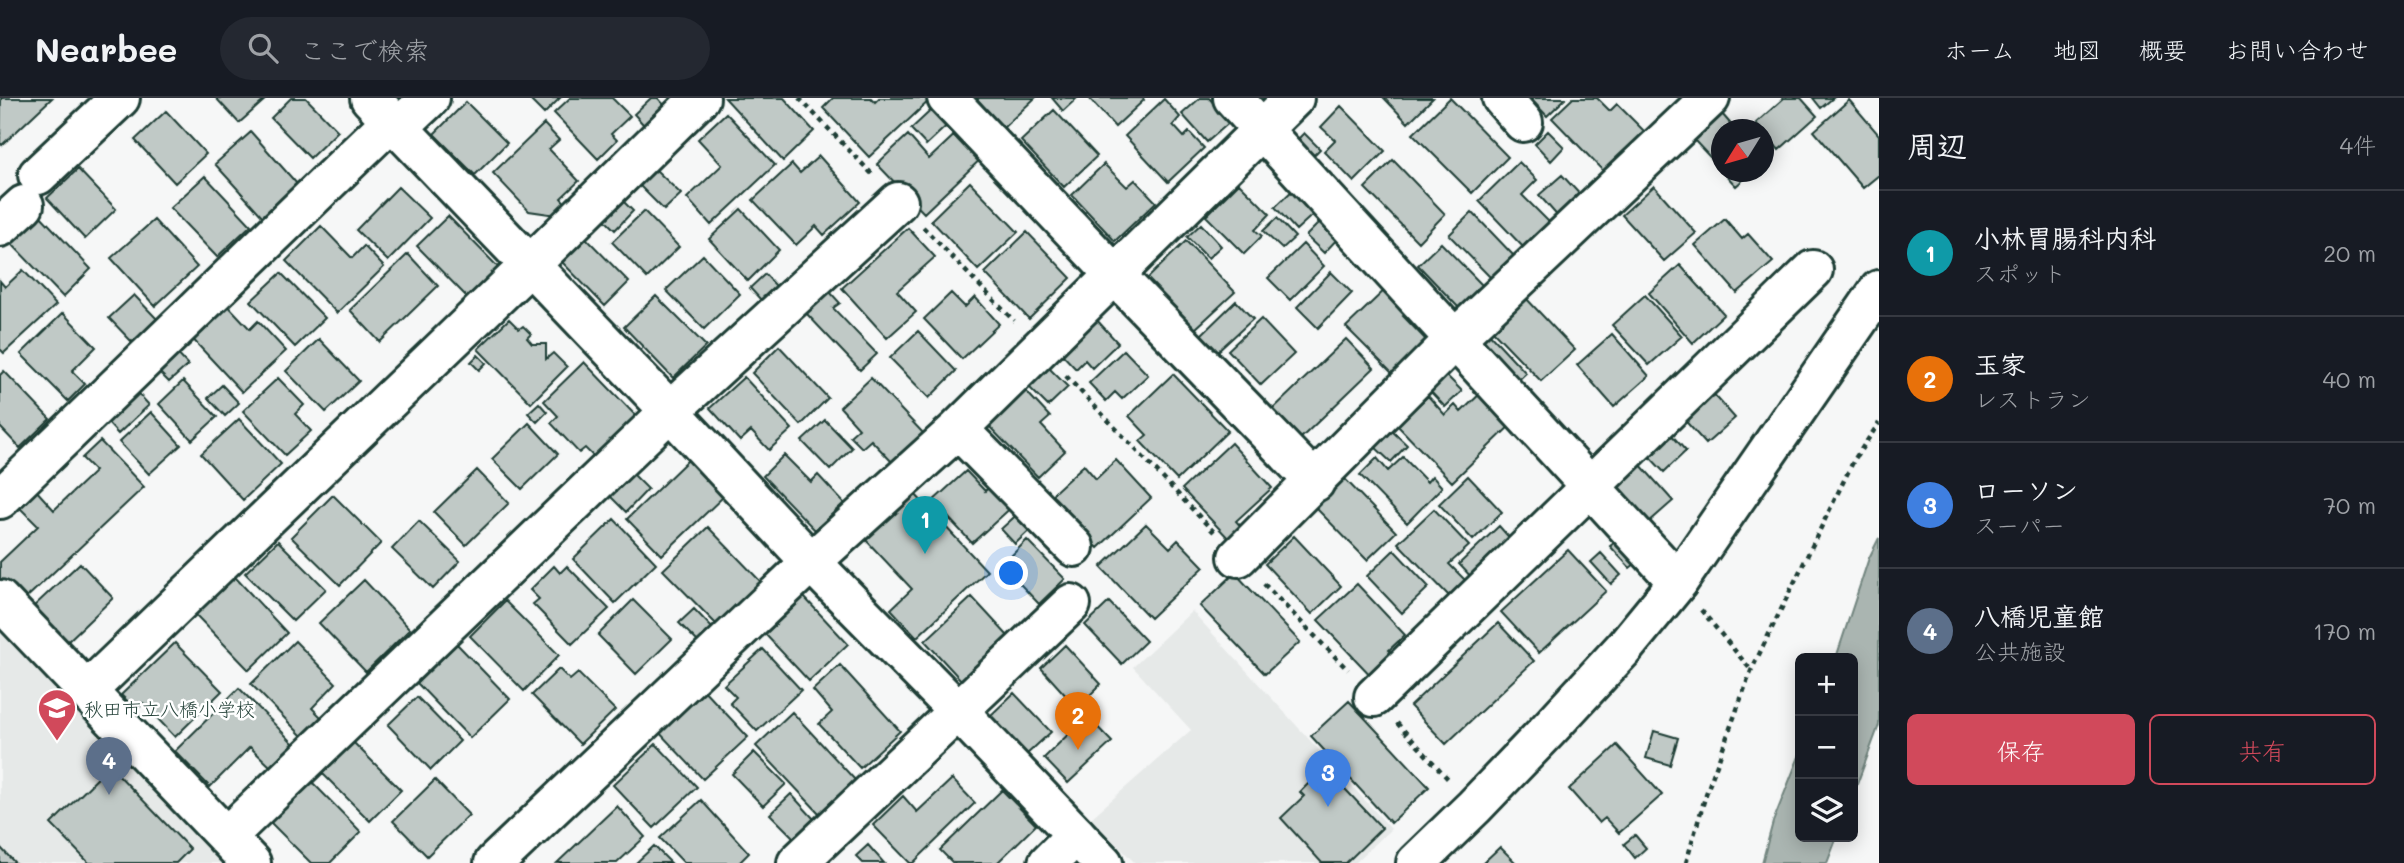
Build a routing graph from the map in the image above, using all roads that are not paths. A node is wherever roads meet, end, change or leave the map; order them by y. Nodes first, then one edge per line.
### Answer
1 (120, 98) edge
2 (430, 98) edge
3 (701, 98) edge
4 (947, 98) edge
5 (1233, 98) edge
6 (1294, 98) edge
7 (1710, 98) edge
8 (386, 116) edge
9 (1262, 128) junction
10 (21, 202) edge
11 (898, 202) road end
12 (529, 266) junction
13 (1813, 270) dead end
14 (1114, 274) junction
15 (1879, 290) edge
16 (1455, 339) junction
17 (670, 411) junction
18 (958, 429) junction
19 (1315, 482) junction
20 (1592, 487) junction
21 (0, 499) edge
22 (1074, 547) dead end
23 (1238, 557) road end
24 (811, 562) junction
25 (1678, 582) junction
26 (0, 600) edge
27 (1071, 604) dead end
28 (87, 691) junction
29 (1374, 697) road end
30 (958, 710) junction
31 (1076, 835) junction
32 (238, 850) edge
33 (494, 863) edge
34 (797, 863) edge
35 (1048, 863) edge
36 (1103, 863) edge
37 (1416, 863) edge

1 - 10 street
2 - 8 street
3 - 12 street
4 - 14 street
5 - 9 street
6 - 9 street
7 - 16 street
8 - 12 street
8 - 21 street
9 - 14 street
9 - 16 street
11 - 17 street
12 - 17 street
12 - 28 street
13 - 20 street
14 - 18 street
14 - 19 street
15 - 25 street
16 - 19 street
16 - 20 street
17 - 24 street
17 - 32 street
18 - 22 street
18 - 24 street
19 - 23 street
20 - 25 street
20 - 29 street
24 - 30 street
24 - 33 street
25 - 37 street
26 - 28 street
27 - 30 street
28 - 32 street
30 - 31 street
30 - 34 street
31 - 35 street
31 - 36 street

